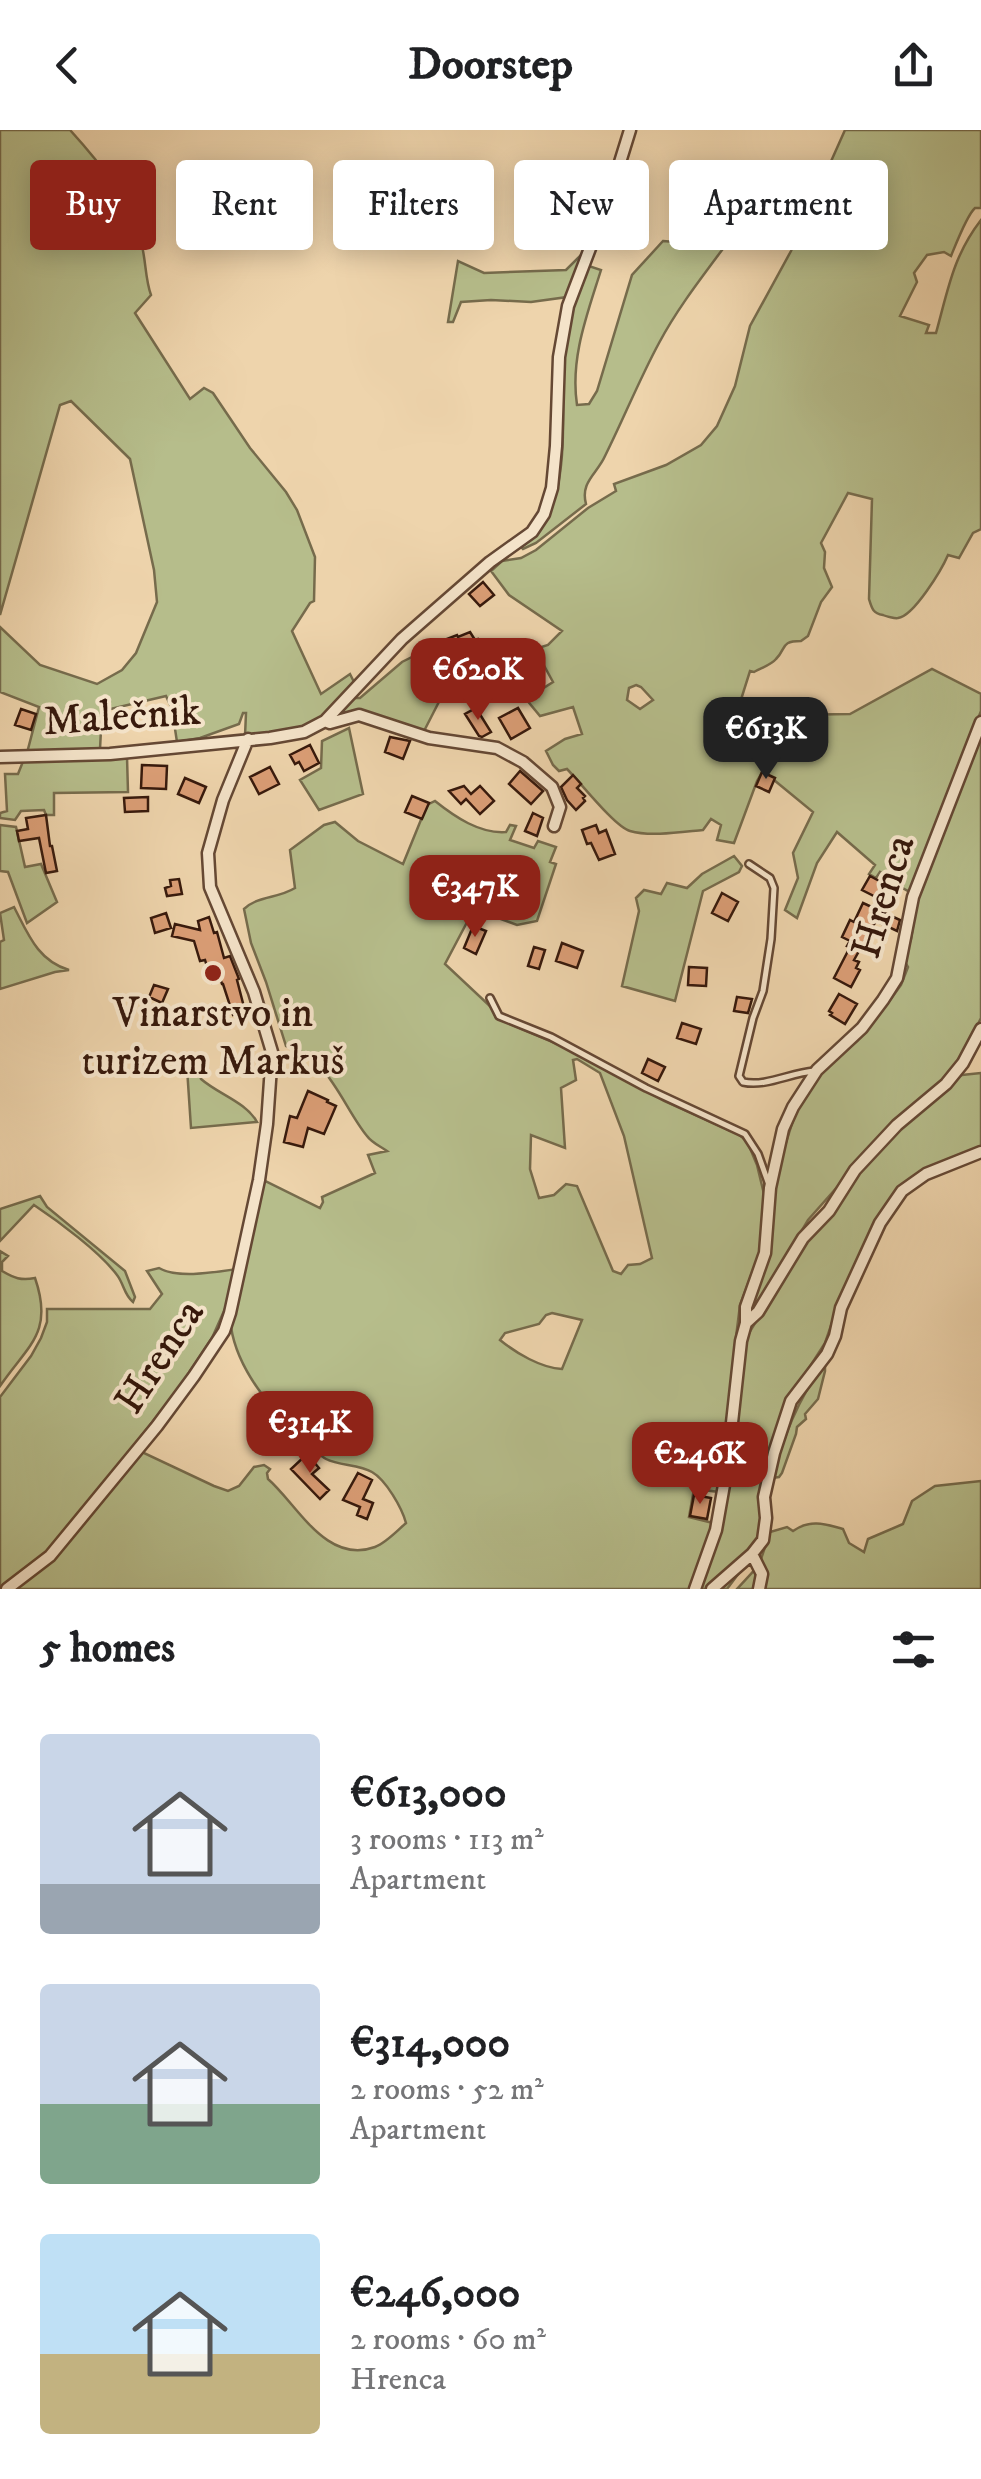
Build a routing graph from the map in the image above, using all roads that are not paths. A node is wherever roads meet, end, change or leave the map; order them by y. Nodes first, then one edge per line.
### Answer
1 (630, 130) edge
2 (325, 721) junction
3 (981, 722) edge
4 (248, 739) junction
5 (0, 757) edge
6 (554, 826) dead end
7 (749, 864) dead end
8 (254, 992) joint
9 (490, 998) dead end
10 (981, 1029) edge
11 (817, 1070) junction
12 (981, 1152) edge
13 (770, 1188) junction
14 (746, 1323) junction
15 (752, 1554) junction
16 (7, 1589) edge
17 (695, 1589) edge
18 (712, 1589) edge
19 (759, 1589) edge

1 - 2 street
2 - 4 street, Malečnik
2 - 6 street
3 - 11 street, Hrenca
4 - 5 street, Malečnik
4 - 8 street, Malečnik
7 - 11 lane
8 - 16 street, Hrenca
9 - 13 lane
10 - 14 street
11 - 13 street, Hrenca
12 - 15 street
13 - 14 street, Hrenca
14 - 17 street, Hrenca
15 - 18 street
15 - 19 street

